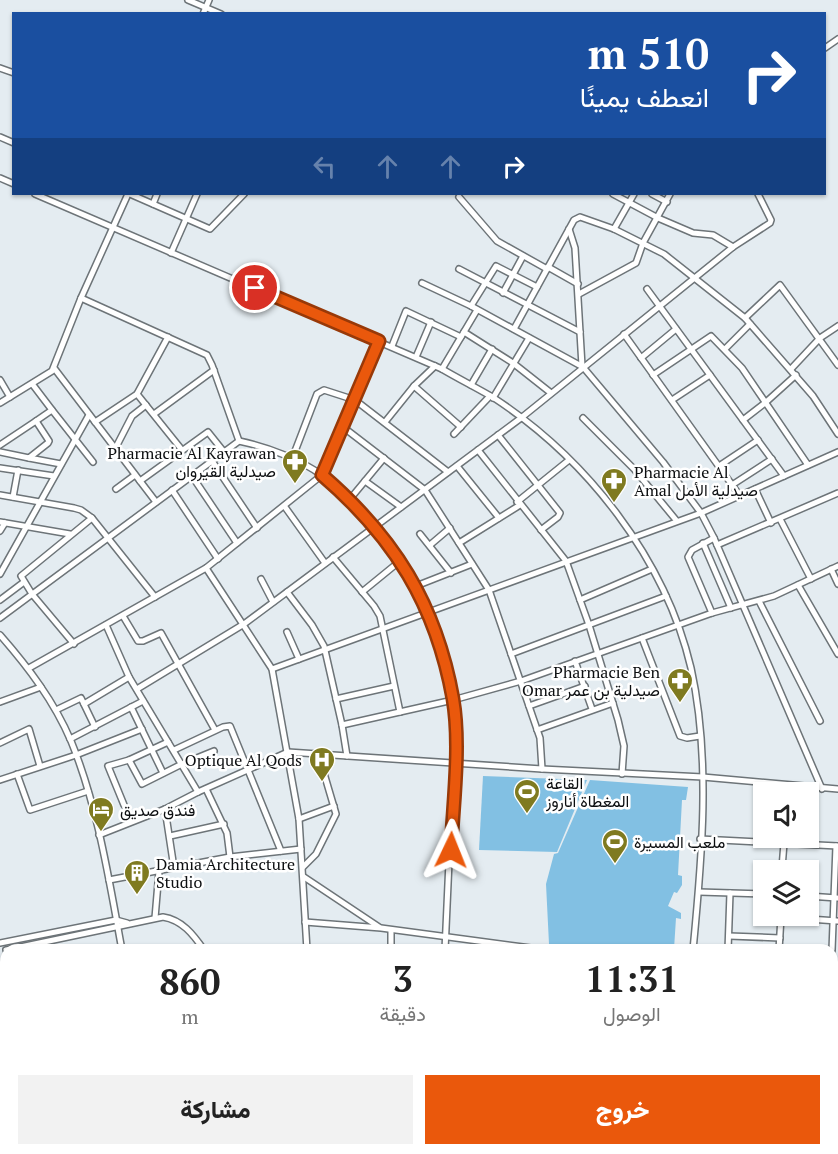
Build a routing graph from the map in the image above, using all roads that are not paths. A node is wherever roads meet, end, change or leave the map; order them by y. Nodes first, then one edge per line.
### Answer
1 (188, 0) edge
2 (209, 0) edge
3 (206, 7) junction
4 (204, 12) edge
5 (217, 12) edge
6 (37, 195) edge
7 (128, 195) edge
8 (131, 195) edge
9 (157, 195) edge
10 (197, 195) edge
11 (243, 195) edge
12 (615, 195) edge
13 (633, 195) edge
14 (654, 195) edge
15 (670, 195) edge
16 (758, 195) edge
17 (459, 197) dead end
18 (629, 202) junction
19 (667, 202) junction
20 (153, 204) junction
21 (658, 218) junction
22 (186, 219) junction
23 (111, 227) junction
24 (569, 229) junction
25 (614, 229) junction
26 (643, 243) junction
27 (733, 247) junction
28 (171, 253) junction
29 (523, 256) junction
30 (548, 268) junction
31 (459, 269) dead end
32 (513, 274) junction
33 (695, 278) junction
34 (484, 282) junction
35 (423, 283) dead end
36 (578, 284) junction
37 (537, 287) junction
38 (647, 289) dead end
39 (503, 293) junction
40 (579, 294) junction
41 (81, 298) junction
42 (527, 306) junction
43 (659, 306) junction
44 (474, 308) junction
45 (745, 318) junction
46 (431, 322) junction
47 (750, 324) junction
48 (838, 326) edge
49 (514, 329) junction
50 (676, 329) junction
51 (580, 332) junction
52 (462, 334) junction
53 (624, 334) junction
54 (168, 337) junction
55 (529, 338) junction
56 (820, 338) junction
57 (379, 341) junction
58 (392, 346) junction
59 (492, 349) junction
60 (725, 349) junction
61 (692, 350) junction
62 (416, 357) junction
63 (641, 358) junction
64 (513, 363) junction
65 (838, 365) edge
66 (435, 366) junction
67 (582, 366) junction
68 (54, 368) junction
69 (442, 369) junction
70 (791, 369) junction
71 (214, 370) junction
72 (653, 375) junction
73 (710, 375) junction
74 (796, 375) junction
75 (0, 380) edge
76 (33, 385) junction
77 (471, 385) junction
78 (414, 386) junction
79 (551, 393) junction
80 (137, 394) junction
81 (10, 397) junction
82 (491, 397) junction
83 (356, 399) junction
84 (672, 400) junction
85 (0, 403) edge
86 (765, 403) junction
87 (146, 405) junction
88 (52, 410) junction
89 (154, 414) junction
90 (89, 415) junction
91 (838, 417) edge
92 (521, 418) junction
93 (584, 418) dead end
94 (743, 420) junction
95 (36, 421) junction
96 (95, 422) junction
97 (385, 422) junction
98 (831, 422) junction
99 (343, 427) junction
100 (461, 427) junction
101 (454, 434) dead end
102 (838, 434) edge
103 (498, 435) junction
104 (75, 439) junction
105 (758, 440) junction
106 (238, 441) junction
107 (0, 445) edge
108 (115, 449) junction
109 (183, 450) junction
110 (478, 450) junction
111 (0, 452) edge
112 (224, 452) junction
113 (838, 452) edge
114 (29, 458) junction
115 (384, 458) junction
116 (292, 459) junction
117 (772, 459) junction
118 (569, 460) junction
119 (212, 461) junction
120 (93, 462) dead end
121 (61, 464) junction
122 (808, 465) junction
123 (457, 466) junction
124 (719, 466) junction
125 (0, 468) edge
126 (18, 470) junction
127 (448, 472) junction
128 (135, 475) junction
129 (322, 475) junction
130 (54, 476) junction
131 (192, 476) junction
132 (784, 476) junction
133 (140, 481) junction
134 (364, 481) junction
135 (538, 485) junction
136 (732, 485) junction
137 (116, 489) dead end
138 (755, 489) junction
139 (172, 490) junction
140 (425, 490) junction
141 (838, 493) edge
142 (0, 495) edge
143 (740, 496) junction
144 (13, 497) junction
145 (350, 499) junction
146 (40, 502) junction
147 (156, 502) junction
148 (519, 503) junction
149 (285, 507) junction
150 (401, 507) junction
151 (701, 513) junction
152 (92, 518) junction
153 (499, 518) junction
154 (780, 519) junction
155 (676, 520) junction
156 (3, 522) edge
157 (771, 523) junction
158 (375, 526) junction
159 (27, 527) junction
160 (257, 528) junction
161 (450, 528) junction
162 (0, 531) edge
163 (541, 531) junction
164 (70, 534) junction
165 (420, 534) dead end
166 (633, 537) junction
167 (108, 538) junction
168 (714, 538) junction
169 (237, 543) junction
170 (459, 543) junction
171 (703, 543) junction
172 (430, 545) junction
173 (717, 545) junction
174 (333, 557) junction
175 (218, 559) junction
176 (400, 561) junction
177 (566, 561) junction
178 (326, 563) junction
179 (472, 564) junction
180 (838, 566) edge
181 (206, 567) junction
182 (652, 569) junction
183 (831, 569) junction
184 (451, 573) junction
185 (0, 574) edge
186 (261, 579) dead end
187 (811, 579) junction
188 (24, 582) junction
189 (838, 584) edge
190 (798, 585) junction
191 (416, 586) junction
192 (489, 590) junction
193 (286, 592) junction
194 (362, 592) junction
195 (32, 594) junction
196 (666, 596) junction
197 (155, 597) junction
198 (0, 600) edge
199 (580, 600) junction
200 (759, 601) junction
201 (273, 602) junction
202 (742, 606) junction
203 (731, 608) junction
204 (429, 612) junction
205 (712, 613) junction
206 (123, 616) junction
207 (0, 618) edge
208 (244, 624) junction
209 (106, 625) junction
210 (677, 625) junction
211 (589, 626) junction
212 (383, 628) junction
213 (287, 632) dead end
214 (0, 634) edge
215 (642, 638) junction
216 (74, 644) junction
217 (325, 650) junction
218 (838, 653) edge
219 (511, 654) junction
220 (597, 654) junction
221 (300, 659) junction
222 (575, 661) junction
223 (179, 663) junction
224 (29, 668) junction
225 (272, 669) junction
226 (129, 677) junction
227 (521, 681) junction
228 (394, 686) junction
229 (585, 686) junction
230 (41, 687) junction
231 (137, 689) junction
232 (336, 699) junction
233 (453, 700) junction
234 (143, 701) junction
235 (0, 702) edge
236 (613, 703) junction
237 (84, 704) junction
238 (529, 706) junction
239 (131, 707) junction
240 (592, 709) junction
241 (56, 710) junction
242 (400, 712) junction
243 (820, 721) dead end
244 (342, 725) junction
245 (95, 726) junction
246 (142, 729) junction
247 (215, 730) junction
248 (537, 730) junction
249 (700, 736) junction
250 (70, 739) junction
251 (168, 742) junction
252 (0, 743) edge
253 (174, 750) junction
254 (152, 751) junction
255 (214, 751) dead end
256 (288, 752) junction
257 (318, 753) junction
258 (76, 754) junction
259 (347, 756) junction
260 (129, 760) junction
261 (455, 763) junction
262 (182, 764) junction
263 (40, 766) junction
264 (249, 769) junction
265 (542, 769) junction
266 (163, 773) junction
267 (17, 774) junction
268 (622, 774) junction
269 (703, 777) junction
270 (0, 780) edge
271 (753, 782) edge
272 (206, 789) junction
273 (819, 789) edge
274 (822, 789) junction
275 (838, 789) edge
276 (88, 791) junction
277 (198, 792) junction
278 (124, 805) dead end
279 (334, 806) junction
280 (165, 809) junction
281 (298, 819) junction
282 (224, 824) junction
283 (99, 835) junction
284 (170, 836) junction
285 (700, 839) junction
286 (753, 840) edge
287 (819, 844) edge
288 (837, 846) edge
289 (301, 849) junction
290 (281, 851) junction
291 (230, 857) junction
292 (303, 867) junction
293 (174, 868) junction
294 (159, 871) junction
295 (304, 877) junction
296 (109, 880) junction
297 (699, 892) junction
298 (730, 893) junction
299 (753, 894) edge
300 (819, 897) edge
301 (837, 898) edge
302 (154, 918) junction
303 (819, 919) edge
304 (116, 920) junction
305 (836, 921) edge
306 (305, 922) junction
307 (127, 923) junction
308 (781, 926) edge
309 (118, 928) junction
310 (381, 928) junction
311 (391, 930) junction
312 (36, 936) junction
313 (729, 936) junction
314 (447, 938) junction
315 (780, 938) junction
316 (0, 943) edge
317 (36, 944) joint
318 (121, 944) edge
319 (199, 944) edge
320 (307, 944) edge
321 (391, 944) edge
322 (446, 944) edge
323 (496, 944) edge
324 (694, 944) edge
325 (728, 944) edge
326 (780, 944) edge
327 (833, 944) edge

1 - 3 street
2 - 3 street
3 - 4 street
3 - 5 street
6 - 23 street
7 - 23 street
8 - 20 street
9 - 20 street
10 - 22 street
11 - 22 street
12 - 18 street
13 - 18 street
14 - 19 street
15 - 19 street
16 - 27 street
17 - 29 street
18 - 21 street
18 - 25 street
19 - 21 street
20 - 22 street
21 - 26 street
21 - 27 street
22 - 28 street
23 - 28 street
23 - 41 street
24 - 25 street
24 - 30 street
24 - 36 street
25 - 26 street
26 - 33 street
26 - 40 street
27 - 33 street
28 - 57 street
29 - 30 street
29 - 32 street
30 - 36 street
30 - 37 street
31 - 34 street
32 - 34 street
32 - 37 street
32 - 39 street
33 - 43 street
33 - 45 street
34 - 39 street
34 - 44 street
35 - 44 street
36 - 40 street
37 - 42 street
38 - 43 street
39 - 42 street
40 - 51 street
41 - 54 street
41 - 68 street
42 - 49 street
42 - 51 street
43 - 50 street
43 - 53 street
44 - 49 street
44 - 52 street
45 - 47 street
45 - 56 street
46 - 52 street
46 - 58 street
46 - 62 street
47 - 60 street
47 - 70 street
48 - 56 street
49 - 55 street
50 - 61 street
50 - 63 street
51 - 67 street
52 - 59 street
52 - 69 street
53 - 63 street
53 - 67 street
54 - 71 street
54 - 80 street
55 - 64 street
55 - 67 street
56 - 65 street
56 - 70 street
57 - 58 street
57 - 83 street
58 - 62 street
59 - 64 street
59 - 77 street
60 - 61 street
60 - 86 street
61 - 72 street
61 - 73 street
62 - 66 street
63 - 72 street
64 - 79 street
64 - 82 street
66 - 69 street
66 - 78 street
67 - 79 street
67 - 151 street
68 - 76 street
68 - 90 street
69 - 77 street
70 - 74 street
71 - 89 street
71 - 106 street
72 - 84 street
73 - 84 street
73 - 94 street
74 - 86 street
74 - 98 street
75 - 81 street
76 - 81 street
76 - 88 street
77 - 82 street
78 - 97 street
78 - 100 street
79 - 92 street
80 - 87 street
80 - 96 street
81 - 85 street
82 - 92 street
82 - 100 street
83 - 97 street
83 - 99 street
83 - 116 street
84 - 124 street
86 - 94 street
86 - 122 street
87 - 89 street
87 - 108 street
88 - 95 street
88 - 104 street
89 - 109 street
90 - 96 street
90 - 104 street
91 - 98 street
92 - 103 street
92 - 118 street
93 - 155 street
94 - 105 street
95 - 107 street
95 - 114 street
96 - 108 street
97 - 127 street
98 - 102 street
99 - 115 street
99 - 129 street
100 - 101 street
103 - 110 street
103 - 135 street
104 - 120 street
104 - 121 street
105 - 117 street
105 - 124 street
106 - 112 street
106 - 116 street
108 - 128 street
109 - 112 street
109 - 133 street
110 - 123 street
110 - 148 street
111 - 114 street
112 - 119 street
113 - 122 street
114 - 121 street
115 - 134 street
115 - 140 street
116 - 129 street
117 - 132 street
117 - 136 street
118 - 135 street
118 - 166 street
119 - 131 street
119 - 160 street
121 - 130 street
122 - 132 street
123 - 127 street
123 - 153 street
124 - 136 street
125 - 126 street
126 - 130 street
126 - 144 street
127 - 140 street
128 - 133 street
128 - 137 street
129 - 145 street
129 - 149 street
130 - 146 street
131 - 139 street
131 - 169 street
132 - 138 street
133 - 147 street
134 - 145 street
134 - 150 street
135 - 148 street
135 - 163 street
136 - 143 street
138 - 143 street
138 - 157 street
139 - 147 street
139 - 175 street
140 - 150 street
140 - 161 street
141 - 154 street
142 - 144 street
143 - 151 street
144 - 146 street
145 - 158 street
146 - 152 street
146 - 159 street
147 - 167 street
148 - 153 street
148 - 163 street
149 - 160 street
149 - 178 street
150 - 158 street
151 - 155 street
151 - 168 street
152 - 164 street
152 - 167 street
153 - 170 street
154 - 157 street
154 - 187 street
155 - 166 street
156 - 159 street
156 - 162 street
157 - 173 street
158 - 174 street
158 - 176 street
159 - 164 street
159 - 185 street
160 - 169 street
161 - 170 street
161 - 172 street
163 - 177 street
164 - 188 street
165 - 172 street
166 - 177 street
166 - 182 street
167 - 195 street
167 - 197 street
168 - 171 street
168 - 173 street
169 - 175 street
170 - 179 street
171 - 203 street
171 - 205 street
172 - 184 street
173 - 202 street
174 - 178 street
174 - 194 street
175 - 181 street
176 - 191 street
176 - 194 street
177 - 192 street
177 - 199 street
178 - 193 street
179 - 184 street
179 - 192 street
180 - 183 street
181 - 197 street
181 - 208 street
182 - 196 street
182 - 199 street
183 - 187 street
183 - 189 street
184 - 191 street
186 - 201 street
187 - 190 street
188 - 195 street
188 - 198 street
190 - 200 street
190 - 218 street
191 - 204 street
192 - 204 street
192 - 219 street
193 - 201 street
193 - 217 street
194 - 212 street
195 - 207 street
195 - 216 street
196 - 210 street
196 - 211 street
197 - 206 street
199 - 211 street
200 - 202 street
200 - 243 street
201 - 208 street
202 - 203 street
202 - 274 street
203 - 205 street
204 - 212 street
204 - 233 street
205 - 210 street
206 - 209 street
206 - 223 street
208 - 223 street
208 - 225 street
209 - 216 street
209 - 226 street
210 - 215 street
210 - 249 street
211 - 219 street
211 - 220 street
212 - 217 street
212 - 228 street
213 - 221 street
214 - 224 street
215 - 220 street
215 - 249 street
216 - 224 street
217 - 221 street
217 - 232 street
219 - 227 street
220 - 222 street
220 - 236 street
221 - 225 street
222 - 227 street
222 - 229 street
223 - 231 street
223 - 247 street
224 - 230 street
225 - 256 street
226 - 231 street
226 - 237 street
227 - 233 street
227 - 238 street
228 - 232 street
228 - 242 street
229 - 238 street
229 - 240 street
230 - 235 street
230 - 241 street
231 - 234 street
232 - 244 street
233 - 242 street
233 - 261 street
234 - 239 street
234 - 251 street
236 - 240 street
236 - 268 street
237 - 241 street
237 - 245 street
238 - 248 street
239 - 245 street
239 - 246 street
240 - 248 street
241 - 250 street
242 - 244 street
244 - 259 street
245 - 250 street
246 - 254 street
246 - 258 street
247 - 253 street
247 - 264 street
248 - 265 street
249 - 269 street
250 - 258 street
251 - 253 street
251 - 254 street
252 - 263 street
253 - 262 street
254 - 260 street
254 - 266 street
255 - 262 street
256 - 257 street
256 - 264 street
256 - 281 street
257 - 259 street
257 - 279 street
258 - 263 street
258 - 276 street
259 - 261 street
260 - 266 street
260 - 278 street
261 - 265 street
261 - 314 street
262 - 266 street
262 - 277 street
263 - 267 street
264 - 272 street
264 - 290 street
265 - 268 street
267 - 270 street
267 - 276 street
268 - 269 street
269 - 271 street
269 - 285 street
272 - 277 street
272 - 282 street
273 - 274 street
274 - 275 street
276 - 283 street
277 - 280 street
279 - 281 street
279 - 292 street
280 - 283 street
280 - 284 street
281 - 289 street
282 - 284 street
282 - 291 street
283 - 296 street
284 - 293 street
285 - 286 street
285 - 297 street
287 - 288 street
288 - 301 street
289 - 290 street
289 - 292 street
290 - 291 street
291 - 293 street
292 - 295 street
293 - 294 street
294 - 296 street
294 - 302 street
295 - 306 street
295 - 310 street
296 - 304 street
297 - 298 street
297 - 324 street
298 - 299 street
298 - 313 street
300 - 301 street
301 - 305 street
302 - 307 street
302 - 319 street
303 - 305 street
304 - 307 street
304 - 309 street
304 - 312 street
305 - 327 street
306 - 310 street
306 - 320 street
307 - 309 street
308 - 315 street
309 - 317 street
309 - 318 street
310 - 311 street
311 - 314 street
311 - 321 street
312 - 316 street
312 - 317 street
313 - 315 street
313 - 325 street
314 - 322 street
314 - 323 street
315 - 326 street

